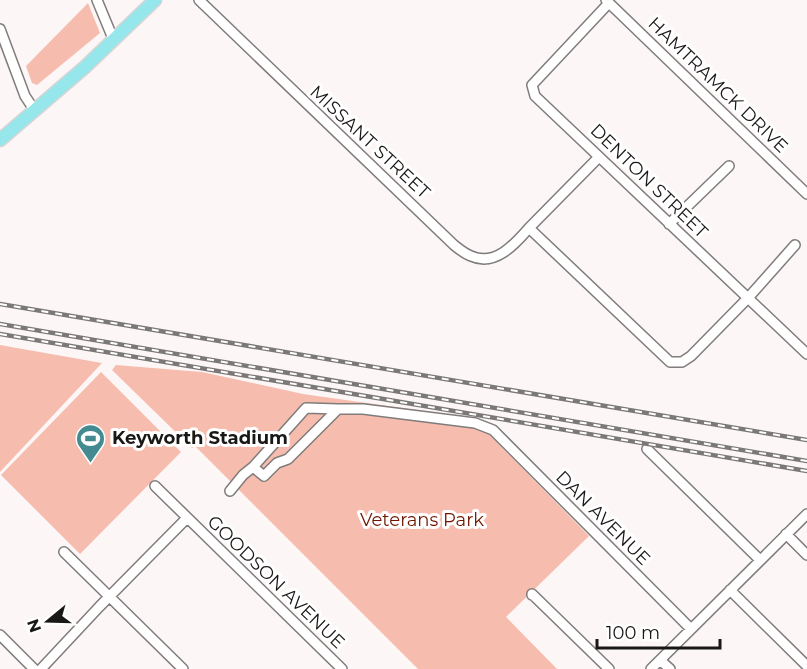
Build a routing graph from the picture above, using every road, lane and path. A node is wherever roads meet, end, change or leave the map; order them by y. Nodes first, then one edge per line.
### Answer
1 (96, 0) edge
2 (155, 0) edge
3 (199, 0) edge
4 (607, 2) edge
5 (0, 29) edge
6 (114, 41) junction
7 (35, 111) junction
8 (1, 138) edge
9 (599, 157) junction
10 (729, 165) dead end
11 (807, 194) edge
12 (669, 224) junction
13 (529, 228) junction
14 (795, 246) dead end
15 (748, 298) junction
16 (807, 354) edge
17 (338, 409) junction
18 (647, 449) dead end
19 (253, 467) junction
20 (155, 486) dead end
21 (230, 491) dead end
22 (807, 513) edge
23 (187, 518) junction
24 (786, 534) junction
25 (64, 552) dead end
26 (807, 555) edge
27 (760, 560) junction
28 (730, 590) junction
29 (532, 596) dead end
30 (109, 597) junction
31 (691, 629) junction
32 (0, 635) edge
33 (660, 660) junction
34 (807, 666) edge
35 (34, 669) edge
36 (41, 669) edge
37 (183, 669) edge
38 (342, 669) edge
39 (609, 669) edge
40 (651, 669) edge
41 (670, 669) edge

1 - 6 street
2 - 6 main road
3 - 13 street, MISSANT STREET
4 - 9 street, DENTON STREET
4 - 11 street, HAMTRAMCK DRIVE
5 - 7 street
6 - 7 main road
7 - 8 main road
9 - 12 street, DENTON STREET
9 - 13 street
10 - 12 street
12 - 15 street, DENTON STREET
13 - 15 street
14 - 15 street
15 - 16 street, DENTON STREET
17 - 19 street
17 - 19 street
17 - 31 street, DAN AVENUE
18 - 27 street
19 - 21 street
20 - 23 street, GOODSON AVENUE
22 - 24 street
23 - 30 street
23 - 38 street, GOODSON AVENUE
24 - 26 street
24 - 27 street
25 - 30 street
27 - 28 street
28 - 31 street
28 - 34 street
29 - 39 street
30 - 36 street
30 - 37 street
31 - 33 street
32 - 35 street
33 - 40 street
33 - 41 street

